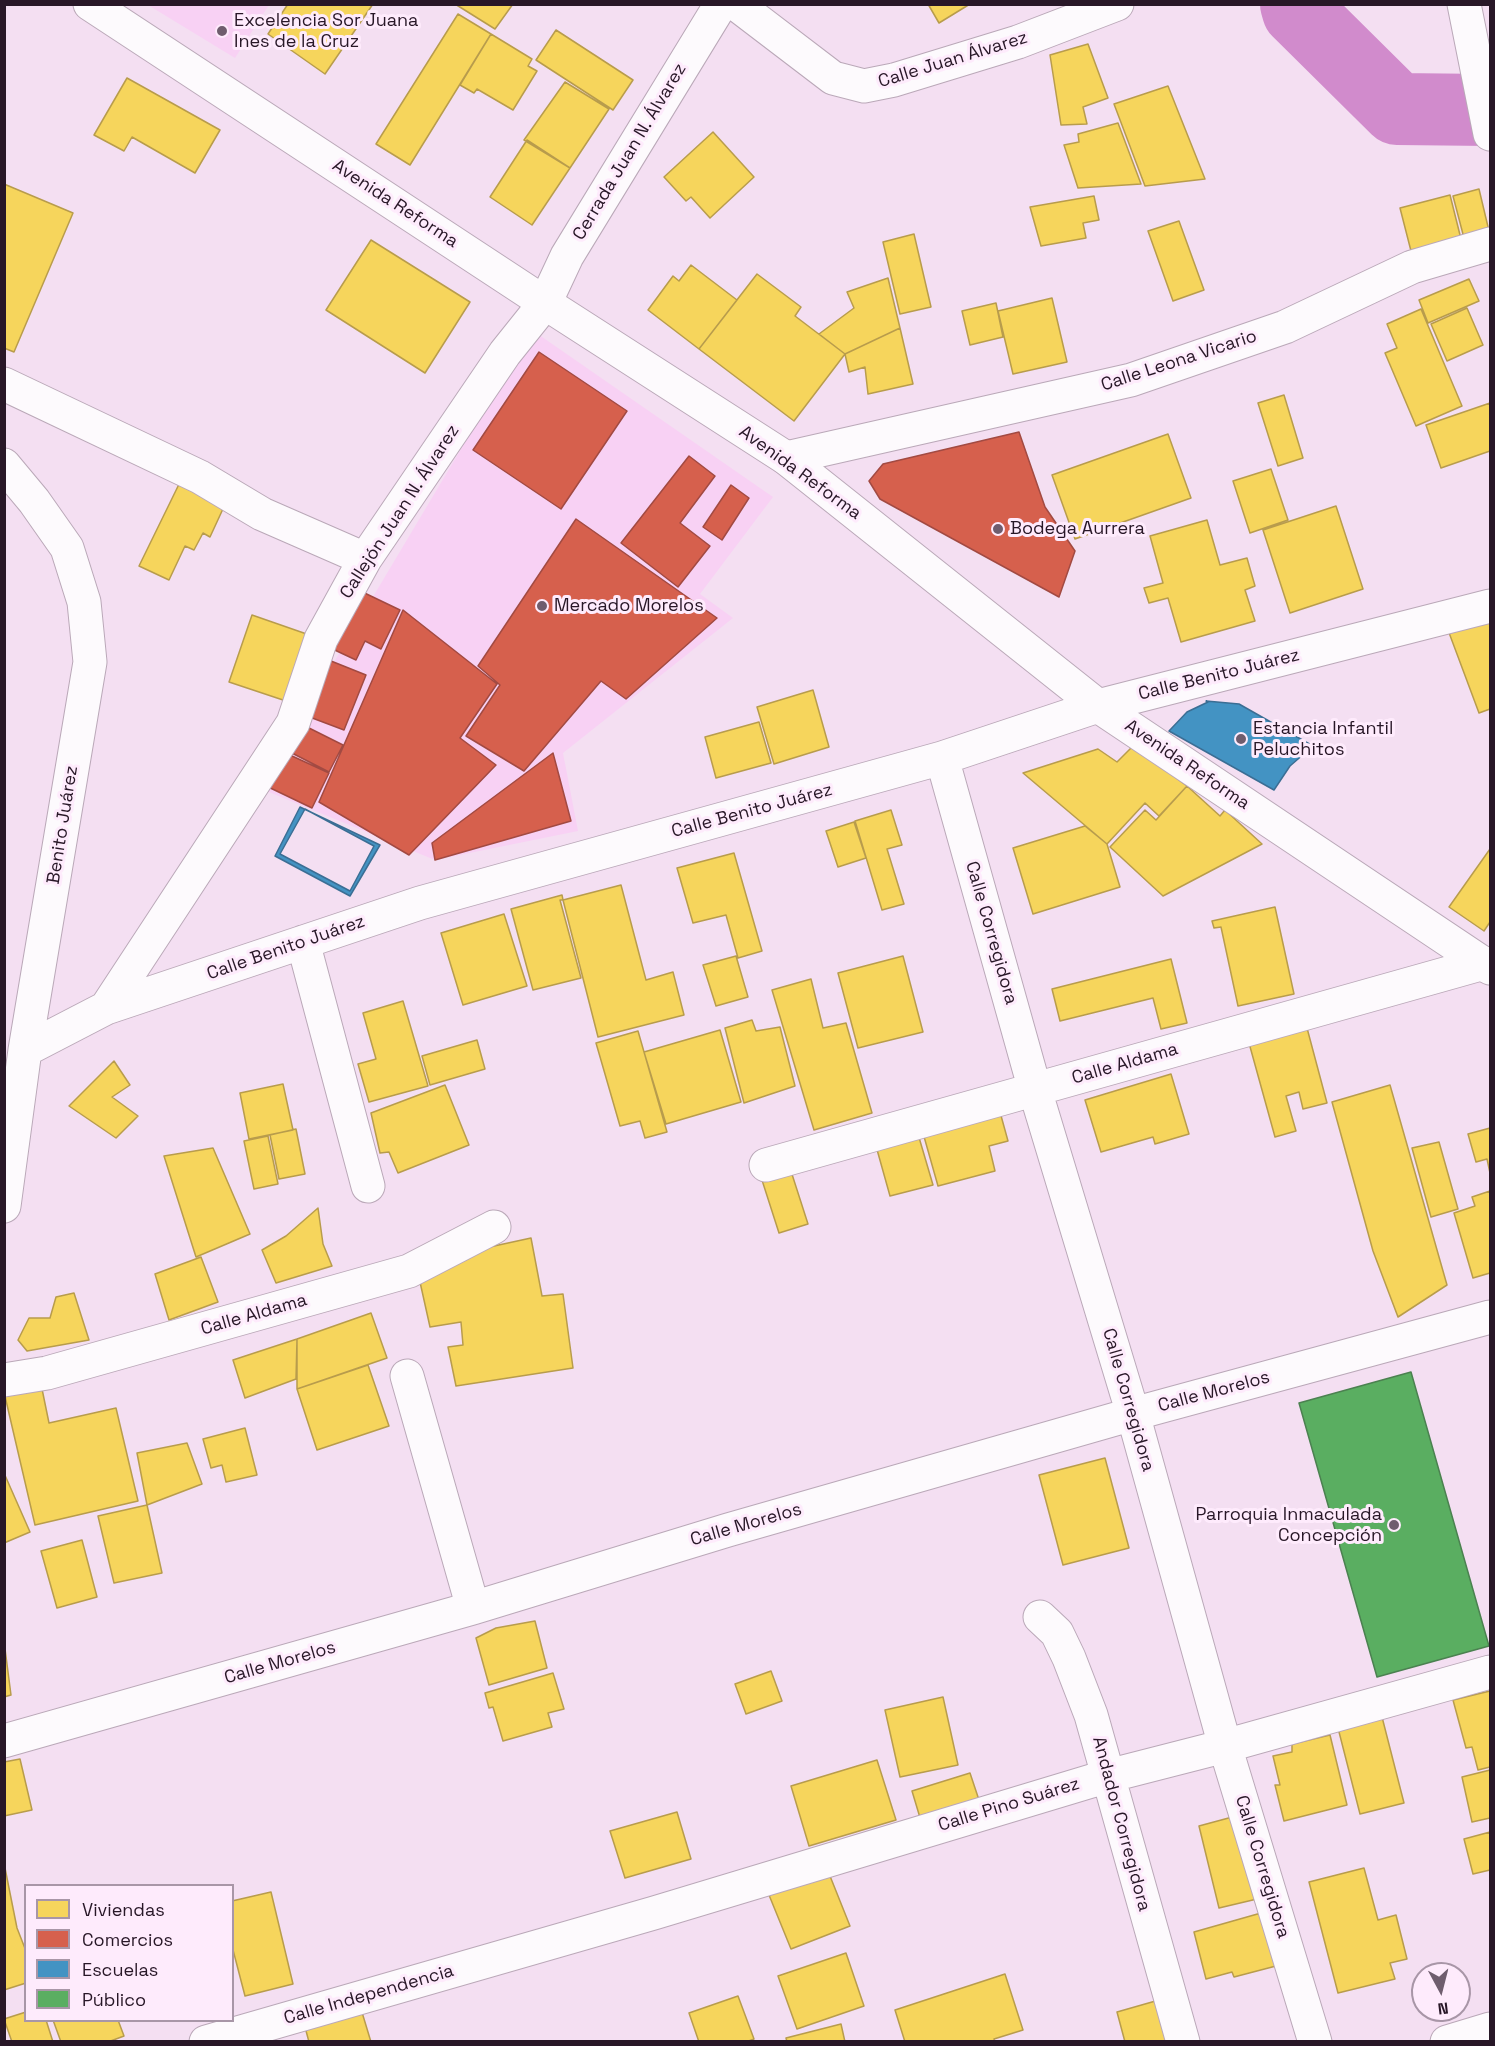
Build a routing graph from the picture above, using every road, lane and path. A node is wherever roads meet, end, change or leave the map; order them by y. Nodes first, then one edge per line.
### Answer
1 (90, 4) edge
2 (720, 4) edge
3 (736, 4) edge
4 (1117, 4) edge
5 (1464, 4) edge
6 (1491, 134) edge
7 (1491, 244) edge
8 (544, 303) junction
9 (4, 384) edge
10 (786, 458) junction
11 (4, 465) edge
12 (365, 559) junction
13 (1491, 606) edge
14 (1098, 706) junction
15 (942, 758) junction
16 (303, 942) junction
17 (1487, 965) edge
18 (106, 1008) junction
19 (26, 1050) junction
20 (1035, 1090) junction
21 (766, 1165) dead end
22 (368, 1186) dead end
23 (4, 1206) edge
24 (494, 1227) dead end
25 (1491, 1317) edge
26 (407, 1376) dead end
27 (4, 1380) edge
28 (1133, 1414) junction
29 (473, 1608) junction
30 (1040, 1617) dead end
31 (1491, 1672) edge
32 (4, 1741) edge
33 (1225, 1746) junction
34 (1108, 1776) junction
35 (531, 1949) joint
36 (1491, 2029) edge
37 (206, 2042) edge
38 (1183, 2042) edge
39 (1315, 2042) edge
40 (1447, 2042) edge

1 - 8 street, Avenida Reforma
2 - 8 street, Cerrada Juan N. Álvarez
3 - 4 street, Calle Juan Álvarez
5 - 6 street
7 - 10 street, Calle Leona Vicario
8 - 10 street, Avenida Reforma
8 - 12 street, Callejón Juan N. Álvarez
9 - 12 street
10 - 14 street, Avenida Reforma
11 - 19 street, Benito Juárez
12 - 18 street, Callejón Juan N. Álvarez
13 - 14 street, Calle Benito Juárez
14 - 15 street, Calle Benito Juárez
14 - 17 street, Avenida Reforma
15 - 16 street, Calle Benito Juárez
15 - 20 street, Calle Corregidora
16 - 18 street, Calle Benito Juárez
16 - 22 street
17 - 20 street, Calle Aldama
18 - 19 street, Calle Benito Juárez
19 - 23 street, Benito Juárez
20 - 21 street, Calle Aldama
20 - 28 street, Calle Corregidora
24 - 27 street, Calle Aldama
25 - 28 street, Calle Morelos
26 - 29 street
28 - 29 street, Calle Morelos
28 - 33 street, Calle Corregidora
29 - 32 street, Calle Morelos
30 - 34 street, Andador Corregidora
31 - 33 street, Calle Pino Suárez
33 - 34 street, Calle Pino Suárez
33 - 39 street, Calle Corregidora
34 - 35 street, Calle Pino Suárez
34 - 38 street, Andador Corregidora
35 - 37 street, Calle Independencia
36 - 40 street

